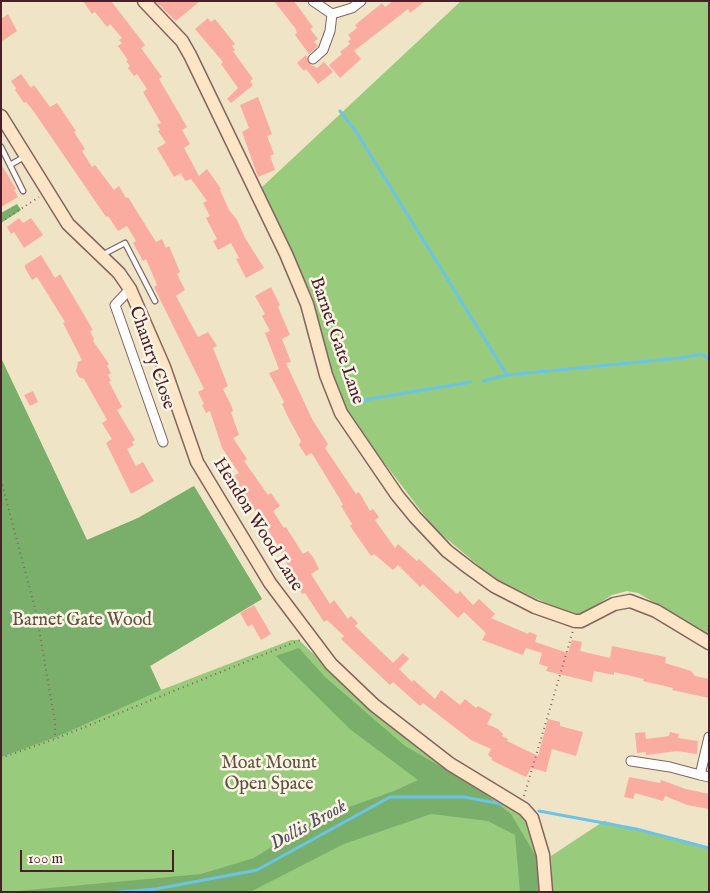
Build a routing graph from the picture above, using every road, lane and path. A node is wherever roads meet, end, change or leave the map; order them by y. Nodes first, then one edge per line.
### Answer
1 (144, 1) edge
2 (313, 1) edge
3 (361, 1) edge
4 (332, 14) junction
5 (312, 59) dead end
6 (1, 116) edge
7 (1, 147) edge
8 (26, 156) junction
9 (10, 165) junction
10 (23, 190) dead end
11 (37, 199) dead end
12 (1, 222) edge
13 (100, 256) junction
14 (130, 289) junction
15 (155, 301) dead end
16 (163, 442) dead end
17 (1, 480) edge
18 (575, 621) junction
19 (309, 636) junction
20 (709, 643) edge
21 (709, 737) edge
22 (55, 739) junction
23 (1, 758) edge
24 (631, 761) dead end
25 (704, 776) edge
26 (523, 801) dead end
27 (546, 892) edge

1 - 18 main road, Barnet Gate Lane
2 - 4 street
3 - 4 street
4 - 5 street
6 - 8 main road, Hendon Wood Lane
7 - 9 lane
8 - 9 lane
8 - 13 main road, Hendon Wood Lane
9 - 10 lane
11 - 12 path
13 - 14 main road, Hendon Wood Lane
13 - 15 lane, Chantry Close
14 - 16 street, Chantry Close
14 - 19 main road, Hendon Wood Lane
17 - 22 path
18 - 20 main road
18 - 26 path
19 - 22 path
19 - 27 main road, Hendon Wood Lane
21 - 25 street
22 - 23 path
24 - 25 street

